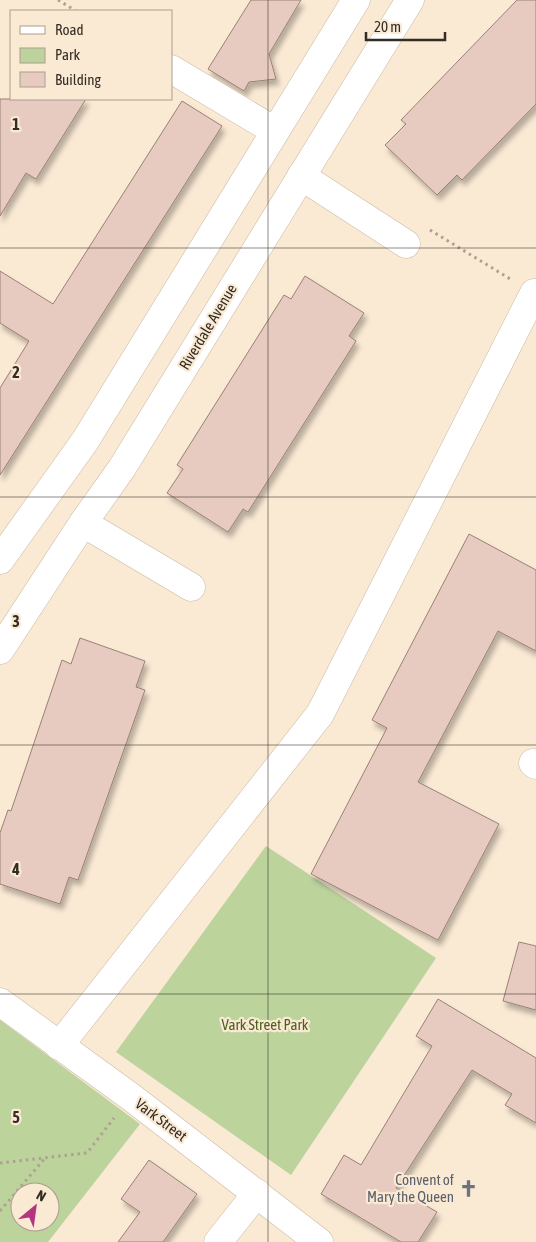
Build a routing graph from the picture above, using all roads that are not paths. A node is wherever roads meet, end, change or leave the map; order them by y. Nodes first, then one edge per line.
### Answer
1 (356, 0) edge
2 (410, 0) edge
3 (172, 70) edge
4 (274, 131) junction
5 (301, 176) junction
6 (406, 244) dead end
7 (534, 294) dead end
8 (83, 522) junction
9 (0, 560) edge
10 (191, 587) dead end
11 (0, 650) edge
12 (0, 1002) edge
13 (59, 1046) junction
14 (257, 1193) junction
15 (218, 1242) edge
16 (319, 1242) edge

1 - 4 main road
2 - 5 main road, Riverdale Avenue
3 - 4 main road
4 - 9 main road
5 - 6 main road
5 - 8 main road, Riverdale Avenue
7 - 13 main road
8 - 10 main road
8 - 11 main road, Riverdale Avenue
12 - 13 main road, Vark Street
13 - 14 main road, Vark Street
14 - 15 main road
14 - 16 main road, Vark Street

